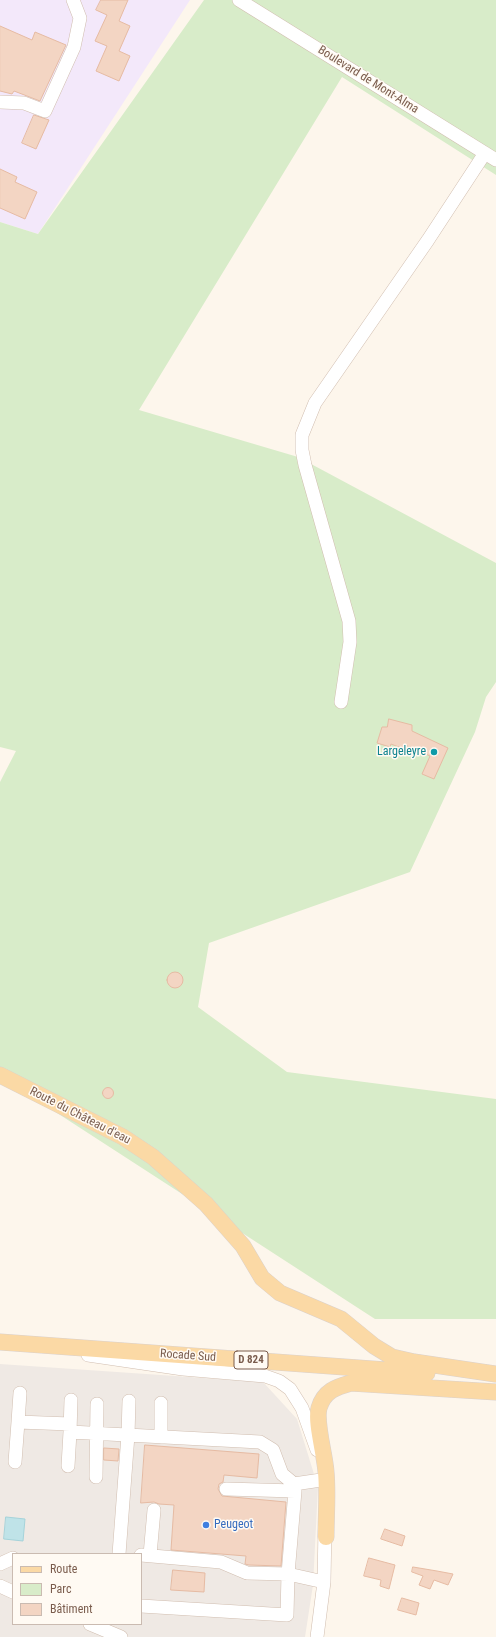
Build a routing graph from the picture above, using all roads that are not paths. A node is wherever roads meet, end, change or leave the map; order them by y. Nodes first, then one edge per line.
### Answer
1 (73, 0) edge
2 (239, 0) edge
3 (0, 102) edge
4 (490, 156) edge
5 (341, 702) dead end
6 (0, 1075) edge
7 (3, 1342) edge
8 (496, 1374) edge
9 (496, 1378) edge
10 (496, 1392) edge
11 (20, 1393) dead end
12 (72, 1400) dead end
13 (129, 1401) dead end
14 (161, 1403) dead end
15 (97, 1404) dead end
16 (18, 1422) junction
17 (70, 1428) junction
18 (98, 1433) junction
19 (128, 1435) junction
20 (161, 1437) junction
21 (16, 1462) dead end
22 (68, 1466) dead end
23 (96, 1477) dead end
24 (321, 1480) junction
25 (294, 1487) junction
26 (226, 1488) dead end
27 (154, 1510) dead end
28 (326, 1537) junction
29 (118, 1553) edge
30 (146, 1555) edge
31 (12, 1558) edge
32 (0, 1564) edge
33 (288, 1574) junction
34 (324, 1582) junction
35 (0, 1586) edge
36 (12, 1592) edge
37 (142, 1606) edge
38 (92, 1625) edge
39 (121, 1637) edge
40 (317, 1637) edge

1 - 3 street
2 - 4 street, Boulevard de Mont-Alma
4 - 5 street
6 - 8 main road, Route du Château d'eau
7 - 9 main road, Rocade Sud / D 824
7 - 24 street
10 - 28 main road
11 - 16 street
12 - 17 street
13 - 19 street
14 - 20 street
15 - 18 street
16 - 17 street
16 - 21 street
17 - 18 street
17 - 22 street
18 - 19 street
18 - 23 street
19 - 20 street
19 - 29 street
20 - 25 street
24 - 25 street
24 - 28 street
25 - 26 street
25 - 33 street
27 - 30 street
28 - 34 street
30 - 33 street
31 - 32 street
33 - 34 street
33 - 37 street
34 - 40 street
35 - 36 street
38 - 39 street

